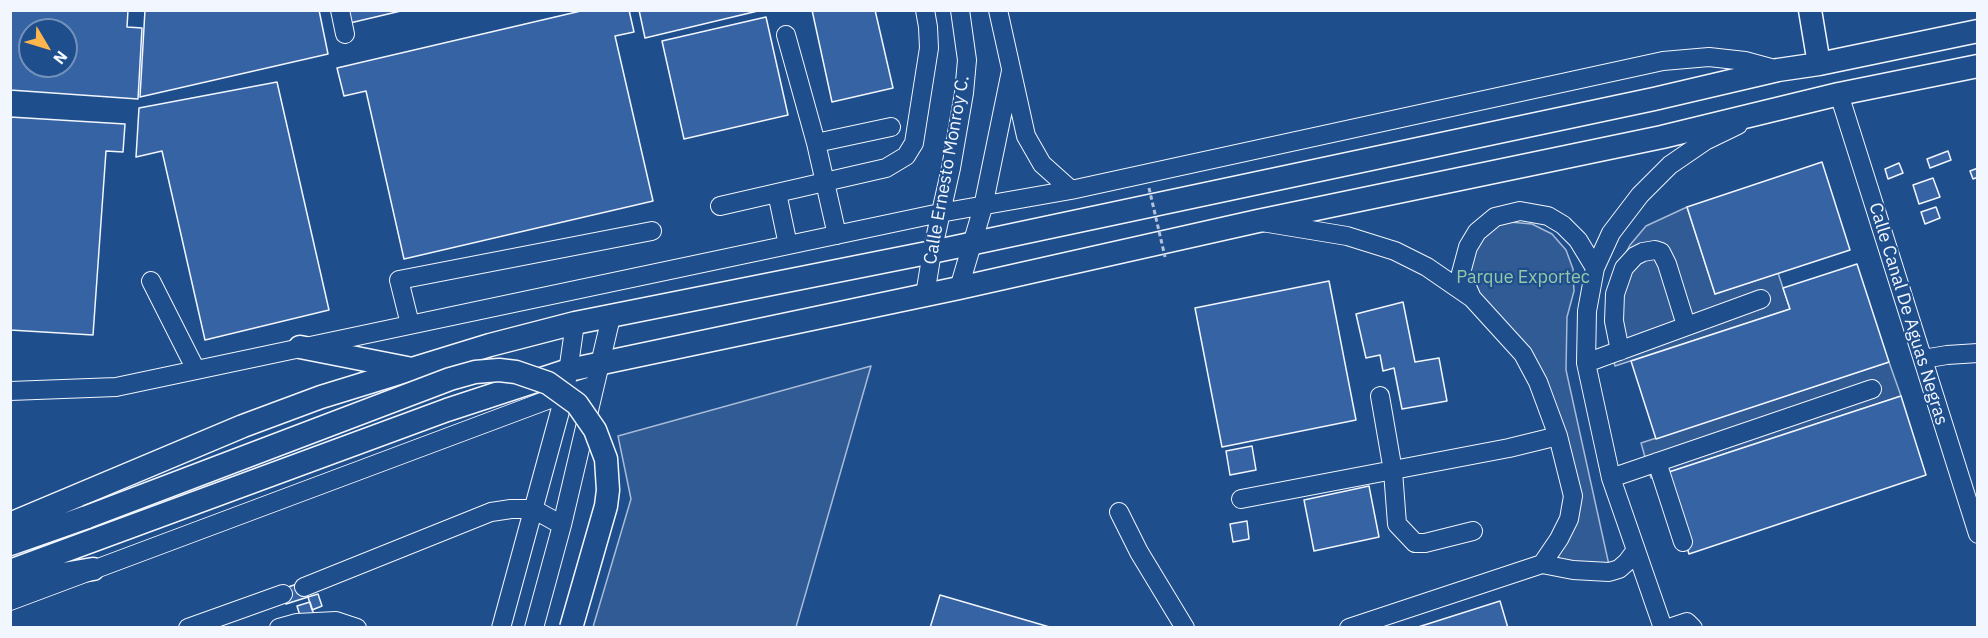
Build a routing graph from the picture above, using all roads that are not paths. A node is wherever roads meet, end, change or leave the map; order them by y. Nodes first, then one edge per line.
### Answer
1 (340, 10) edge
2 (925, 10) edge
3 (960, 10) edge
4 (998, 10) edge
5 (1809, 10) edge
6 (1977, 31) edge
7 (345, 34) dead end
8 (786, 35) dead end
9 (1819, 64) junction
10 (1977, 66) edge
11 (1778, 70) junction
12 (1011, 71) junction
13 (1839, 94) junction
14 (1762, 113) junction
15 (891, 127) dead end
16 (816, 143) junction
17 (824, 182) junction
18 (1071, 190) junction
19 (777, 193) junction
20 (720, 206) dead end
21 (983, 207) junction
22 (940, 213) junction
23 (1258, 221) junction
24 (652, 231) dead end
25 (837, 235) junction
26 (971, 243) junction
27 (788, 245) junction
28 (932, 252) junction
29 (1595, 268) junction
30 (151, 281) dead end
31 (959, 288) junction
32 (925, 294) junction
33 (1472, 298) junction
34 (1761, 299) dead end
35 (611, 316) junction
36 (575, 323) junction
37 (410, 324) junction
38 (1686, 325) junction
39 (300, 347) junction
40 (1620, 351) junction
41 (1977, 352) edge
42 (1923, 359) junction
43 (601, 363) junction
44 (1586, 363) junction
45 (412, 369) junction
46 (196, 370) junction
47 (569, 370) junction
48 (595, 385) junction
49 (1872, 389) dead end
50 (10, 391) edge
51 (565, 393) junction
52 (1380, 396) dead end
53 (1558, 436) junction
54 (1657, 462) junction
55 (1393, 471) junction
56 (1611, 478) junction
57 (1241, 500) dead end
58 (50, 508) junction
59 (533, 508) junction
60 (1119, 512) dead end
61 (10, 514) edge
62 (10, 524) edge
63 (562, 525) junction
64 (1473, 531) dead end
65 (1977, 534) edge
66 (1683, 542) dead end
67 (10, 544) edge
68 (1636, 550) junction
69 (1542, 564) junction
70 (93, 568) junction
71 (10, 571) edge
72 (10, 583) edge
73 (304, 587) dead end
74 (283, 594) dead end
75 (10, 601) edge
76 (188, 627) edge
77 (279, 627) edge
78 (357, 627) edge
79 (501, 627) edge
80 (534, 627) edge
81 (571, 627) edge
82 (1185, 627) edge
83 (1349, 627) edge
84 (1663, 627) edge

1 - 7 street
2 - 17 street
3 - 22 street, Calle Ernesto Monroy C.
4 - 12 street, Calle Ernesto Monroy C.
5 - 9 main road
6 - 9 main road
8 - 16 street
9 - 11 main road
10 - 13 main road
11 - 18 street
11 - 26 main road
12 - 18 street, Calle Ernesto Monroy C.
12 - 21 street, Calle Ernesto Monroy C.
13 - 14 main road
13 - 42 street, Calle Canal De Aguas Negras
14 - 23 main road
14 - 29 street
15 - 16 street
16 - 17 street
17 - 19 street
17 - 25 street
18 - 21 street
19 - 20 street
19 - 27 street
21 - 22 street
21 - 26 street, Calle Ernesto Monroy C.
22 - 25 street
22 - 28 street, Calle Ernesto Monroy C.
23 - 31 main road
23 - 33 street
24 - 37 street
25 - 27 street
26 - 28 main road
26 - 31 street, Calle Ernesto Monroy C.
27 - 37 street
28 - 32 street, Calle Ernesto Monroy C.
28 - 35 main road
29 - 33 street
29 - 44 street
30 - 46 street
31 - 32 main road
32 - 43 main road
33 - 53 street
34 - 38 street
35 - 36 main road
35 - 43 street
36 - 45 main road
36 - 47 street
37 - 39 street
38 - 40 street
38 - 40 street
39 - 45 main road
39 - 46 street
40 - 44 street
41 - 42 street
42 - 65 street, Calle Canal De Aguas Negras
43 - 47 main road
43 - 48 street
44 - 56 street
45 - 58 main road
46 - 50 street
47 - 51 street
47 - 71 main road
48 - 51 street
48 - 63 street
49 - 54 street
51 - 59 street
51 - 70 street
52 - 55 street
53 - 55 street
53 - 69 street
54 - 56 street
54 - 66 street
55 - 57 street
55 - 64 street
56 - 68 street
58 - 61 street
58 - 62 main road
59 - 63 street
59 - 73 street
59 - 79 street
60 - 82 street
63 - 80 street
67 - 81 main road, bridge
68 - 69 street
68 - 84 street
69 - 83 street
70 - 72 main road
70 - 75 street
74 - 76 street
77 - 78 street

